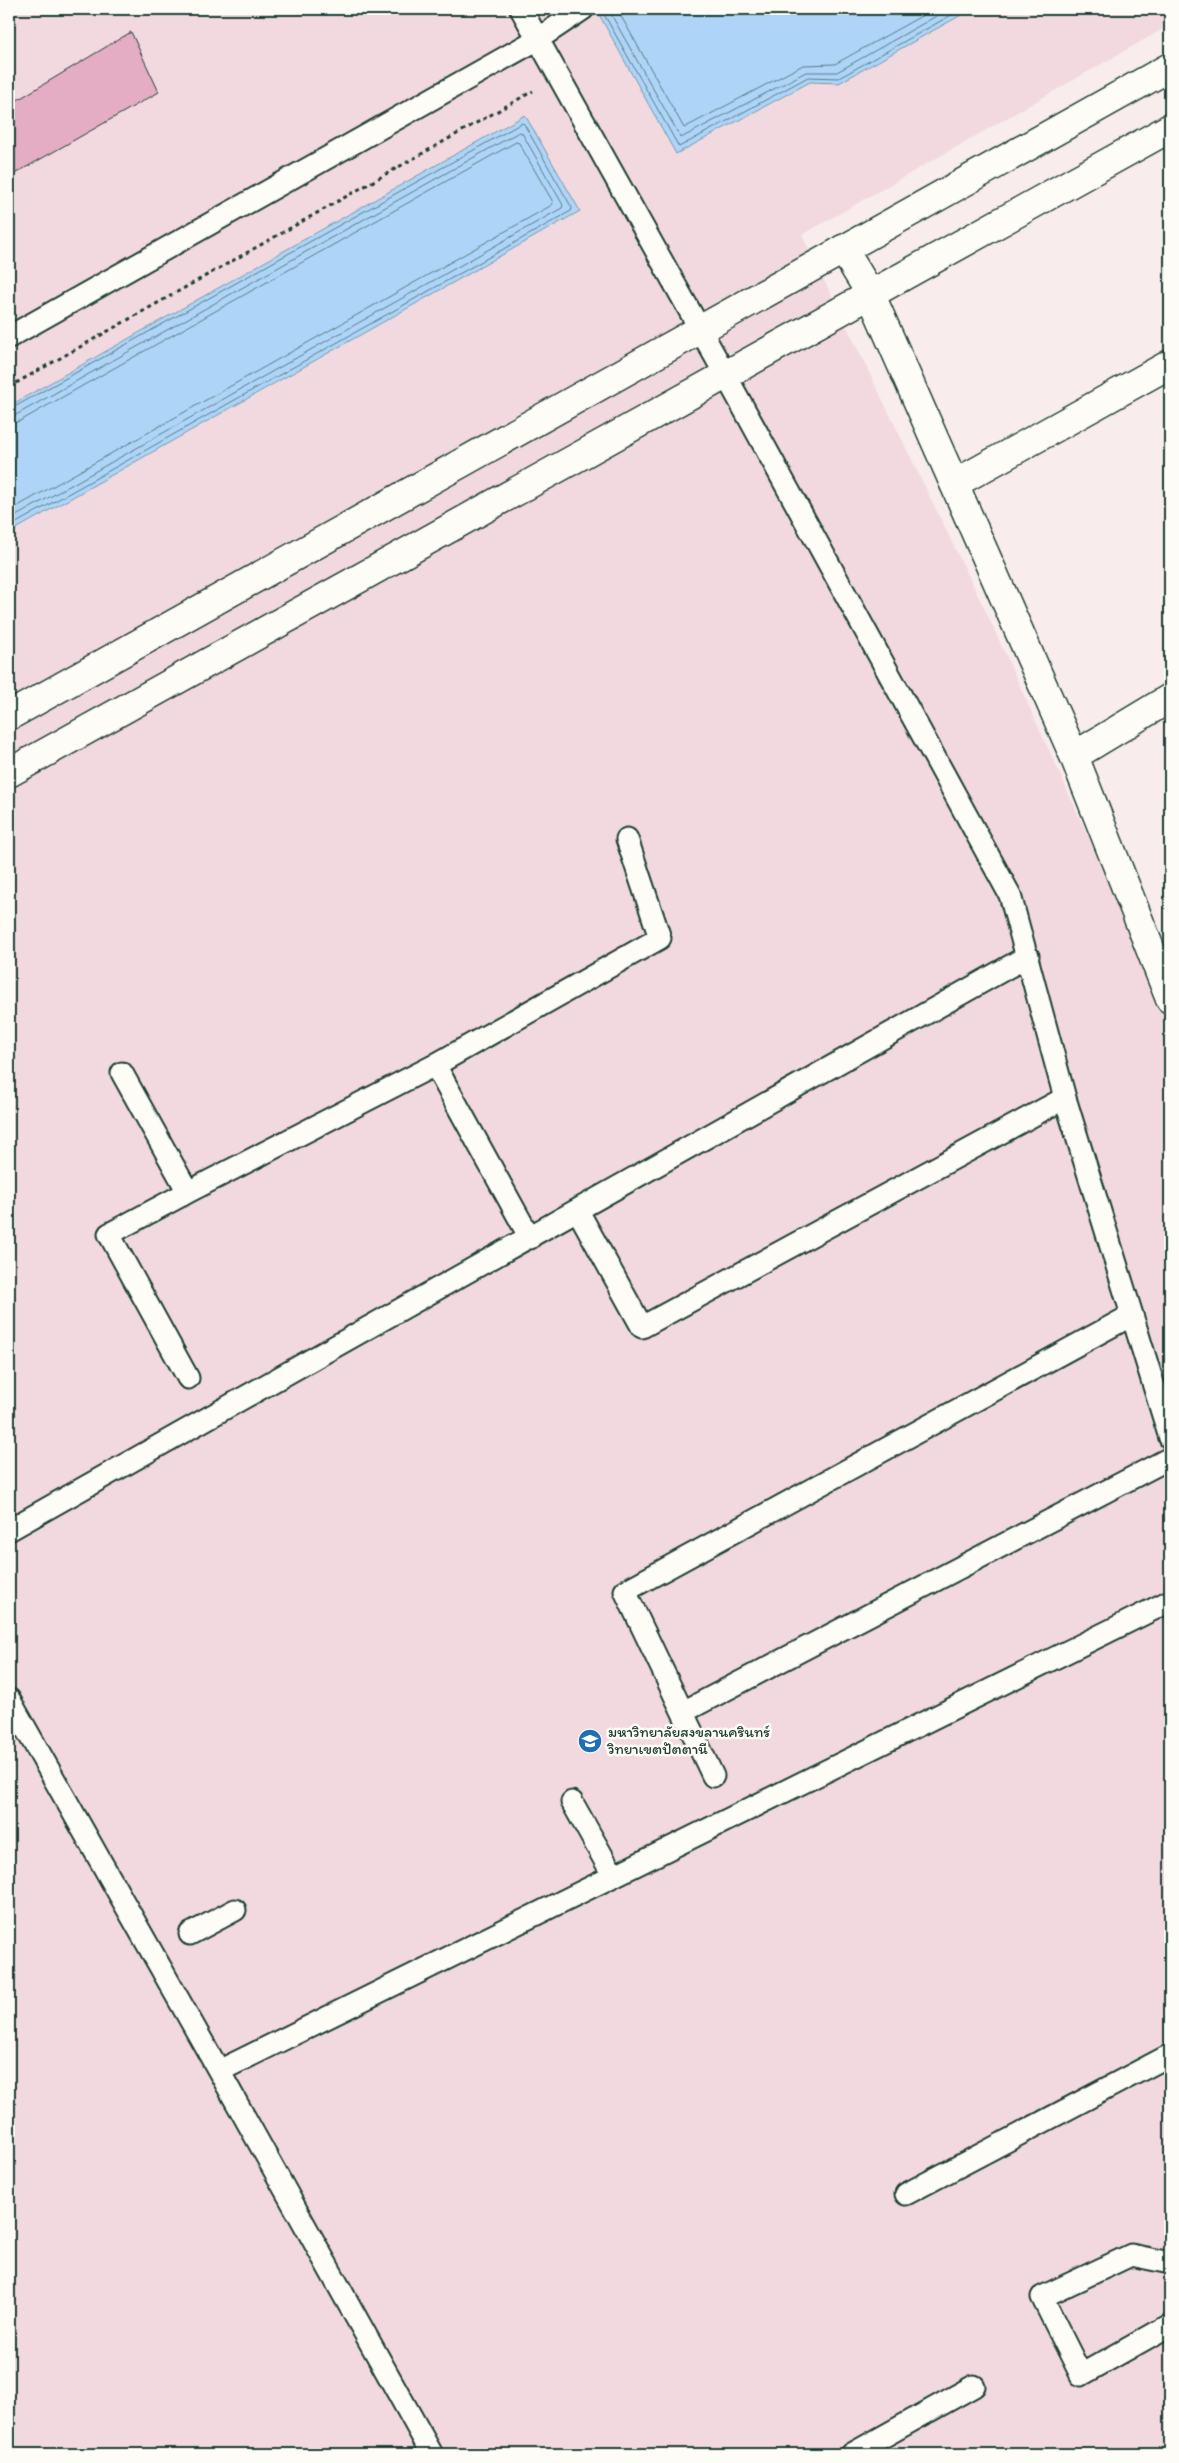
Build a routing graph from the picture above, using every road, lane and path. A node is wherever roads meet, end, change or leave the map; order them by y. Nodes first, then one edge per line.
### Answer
1 (521, 9) edge
2 (583, 9) edge
3 (538, 39) junction
4 (1170, 67) edge
5 (558, 77) junction
6 (1170, 128) edge
7 (843, 249) junction
8 (870, 293) junction
9 (700, 329) junction
10 (9, 336) edge
11 (1170, 364) edge
12 (725, 374) junction
13 (9, 387) edge
14 (954, 484) junction
15 (1170, 698) edge
16 (9, 716) edge
17 (1074, 756) junction
18 (9, 773) edge
19 (627, 839) dead end
20 (1028, 956) junction
21 (1170, 997) edge
22 (435, 1064) junction
23 (122, 1073) dead end
24 (1065, 1098) junction
25 (188, 1192) junction
26 (578, 1211) junction
27 (530, 1238) junction
28 (1132, 1315) junction
29 (188, 1378) dead end
30 (1170, 1438) edge
31 (1170, 1458) edge
32 (9, 1530) edge
33 (1170, 1601) edge
34 (9, 1700) edge
35 (683, 1712) junction
36 (713, 1776) dead end
37 (572, 1802) dead end
38 (613, 1875) junction
39 (235, 1910) dead end
40 (190, 1934) dead end
41 (1170, 2055) edge
42 (219, 2071) junction
43 (906, 2194) dead end
44 (1170, 2263) edge
45 (1170, 2326) edge
46 (974, 2386) dead end
47 (432, 2454) edge
48 (852, 2454) edge

1 - 3 lane
2 - 3 lane
3 - 5 lane
3 - 10 lane
4 - 7 main road
5 - 9 lane
5 - 13 path
6 - 8 main road
7 - 8 main road
7 - 9 main road
8 - 12 main road
8 - 14 main road
9 - 12 lane
9 - 16 main road
11 - 14 main road
12 - 18 main road
12 - 20 lane
14 - 17 main road
15 - 17 main road
17 - 21 main road
19 - 22 lane
20 - 24 lane
20 - 26 lane
22 - 25 lane
22 - 27 lane
23 - 25 lane
24 - 26 lane
24 - 28 lane
25 - 29 lane
26 - 27 lane
27 - 32 lane
28 - 30 lane
28 - 35 lane
31 - 35 lane
33 - 38 lane
34 - 42 lane
35 - 36 lane
37 - 38 lane
38 - 42 lane
39 - 40 lane
41 - 43 lane
42 - 47 lane
44 - 45 lane
46 - 48 lane

